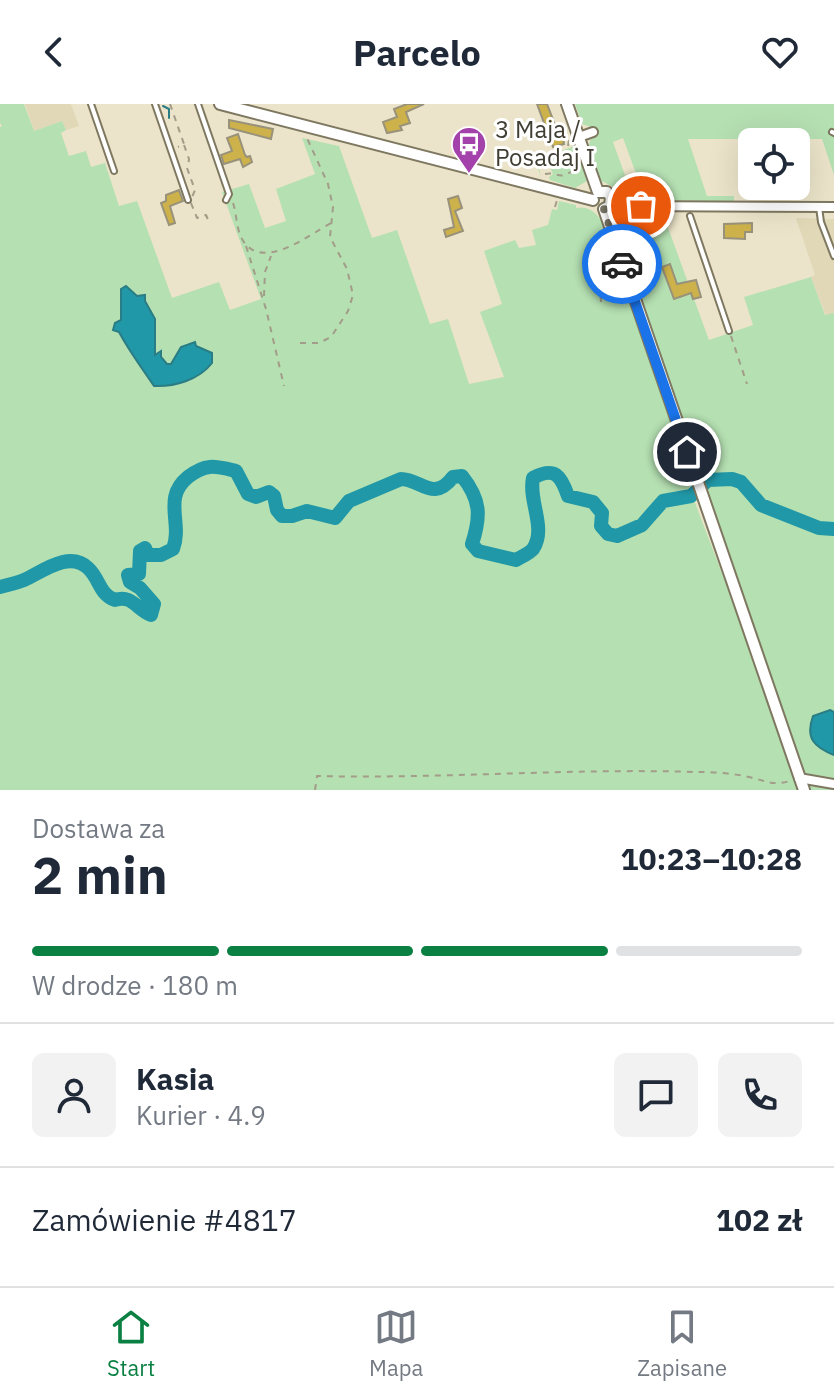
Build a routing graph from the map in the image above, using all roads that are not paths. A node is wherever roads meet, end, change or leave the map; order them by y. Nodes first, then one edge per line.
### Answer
1 (91, 104) edge
2 (155, 104) edge
3 (198, 104) edge
4 (220, 104) edge
5 (567, 104) edge
6 (593, 132) dead end
7 (571, 139) junction
8 (114, 171) dead end
9 (595, 196) junction
10 (227, 197) road end
11 (188, 200) dead end
12 (608, 206) junction
13 (819, 207) junction
14 (834, 207) edge
15 (690, 216) dead end
16 (834, 256) edge
17 (729, 331) road end
18 (799, 778) junction
19 (834, 784) edge
20 (804, 790) edge

1 - 8 lane
2 - 11 lane
3 - 10 lane
4 - 9 street
5 - 7 street
6 - 7 street
7 - 9 street
9 - 12 street
9 - 12 street
12 - 13 street
12 - 18 street
13 - 14 street
13 - 16 lane
15 - 17 lane
18 - 19 street
18 - 20 street

